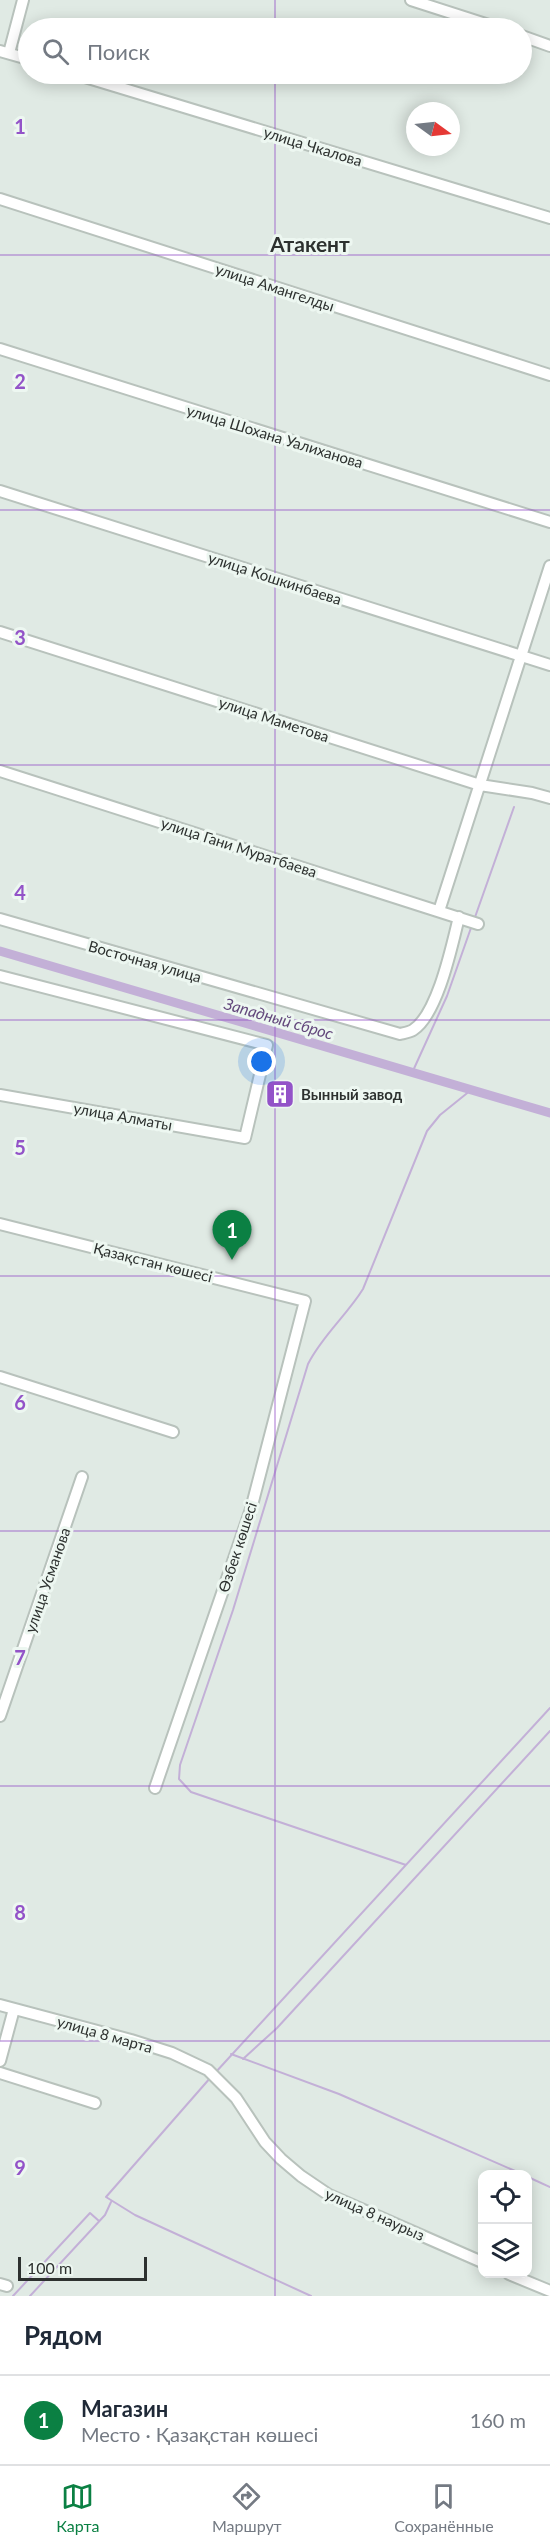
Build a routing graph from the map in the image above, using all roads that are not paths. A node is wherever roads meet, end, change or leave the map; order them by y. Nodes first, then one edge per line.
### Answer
1 (23, 0) edge
2 (411, 0) edge
3 (467, 18) edge
4 (532, 40) edge
5 (550, 46) edge
6 (4, 52) edge
7 (108, 84) edge
8 (0, 200) edge
9 (550, 218) edge
10 (0, 349) edge
11 (550, 375) edge
12 (0, 491) edge
13 (550, 522) edge
14 (550, 566) edge
15 (546, 595) edge
16 (0, 632) edge
17 (521, 656) junction
18 (550, 665) edge
19 (0, 771) edge
20 (480, 785) junction
21 (550, 798) edge
22 (439, 911) junction
23 (459, 917) junction
24 (0, 919) edge
25 (478, 924) dead end
26 (0, 976) edge
27 (0, 1095) edge
28 (0, 1224) edge
29 (305, 1301) joint
30 (0, 1377) edge
31 (173, 1432) dead end
32 (82, 1477) dead end
33 (0, 1716) edge
34 (155, 1788) dead end
35 (0, 2005) edge
36 (14, 2009) junction
37 (0, 2061) edge
38 (208, 2070) joint
39 (0, 2073) edge
40 (95, 2103) dead end
41 (478, 2260) edge
42 (519, 2278) edge
43 (550, 2291) edge

1 - 6 street
2 - 3 street
4 - 5 street
7 - 9 street, улица Чкалова
8 - 11 street, улица Амангелды
10 - 13 street, улица Шохана Уалиханова
12 - 17 street, улица Кошкинбаева
14 - 15 street
15 - 17 street
16 - 20 street, улица Маметова
17 - 18 street, улица Кошкинбаева
17 - 20 street
19 - 22 street, улица Гани Муратбаева
20 - 21 street, улица Маметова
20 - 22 street
22 - 23 street, улица Гани Муратбаева
23 - 24 street, Восточная улица
23 - 25 street, улица Гани Муратбаева
26 - 27 street, улица Алматы
28 - 29 street, Қазақстан көшесі
29 - 34 street, Өзбек көшесі
30 - 31 street
32 - 33 street, улица Усманова
35 - 36 street, улица 8 марта
36 - 37 street
36 - 38 street, улица 8 марта
38 - 41 street, улица 8 наурыз
39 - 40 street
42 - 43 street

